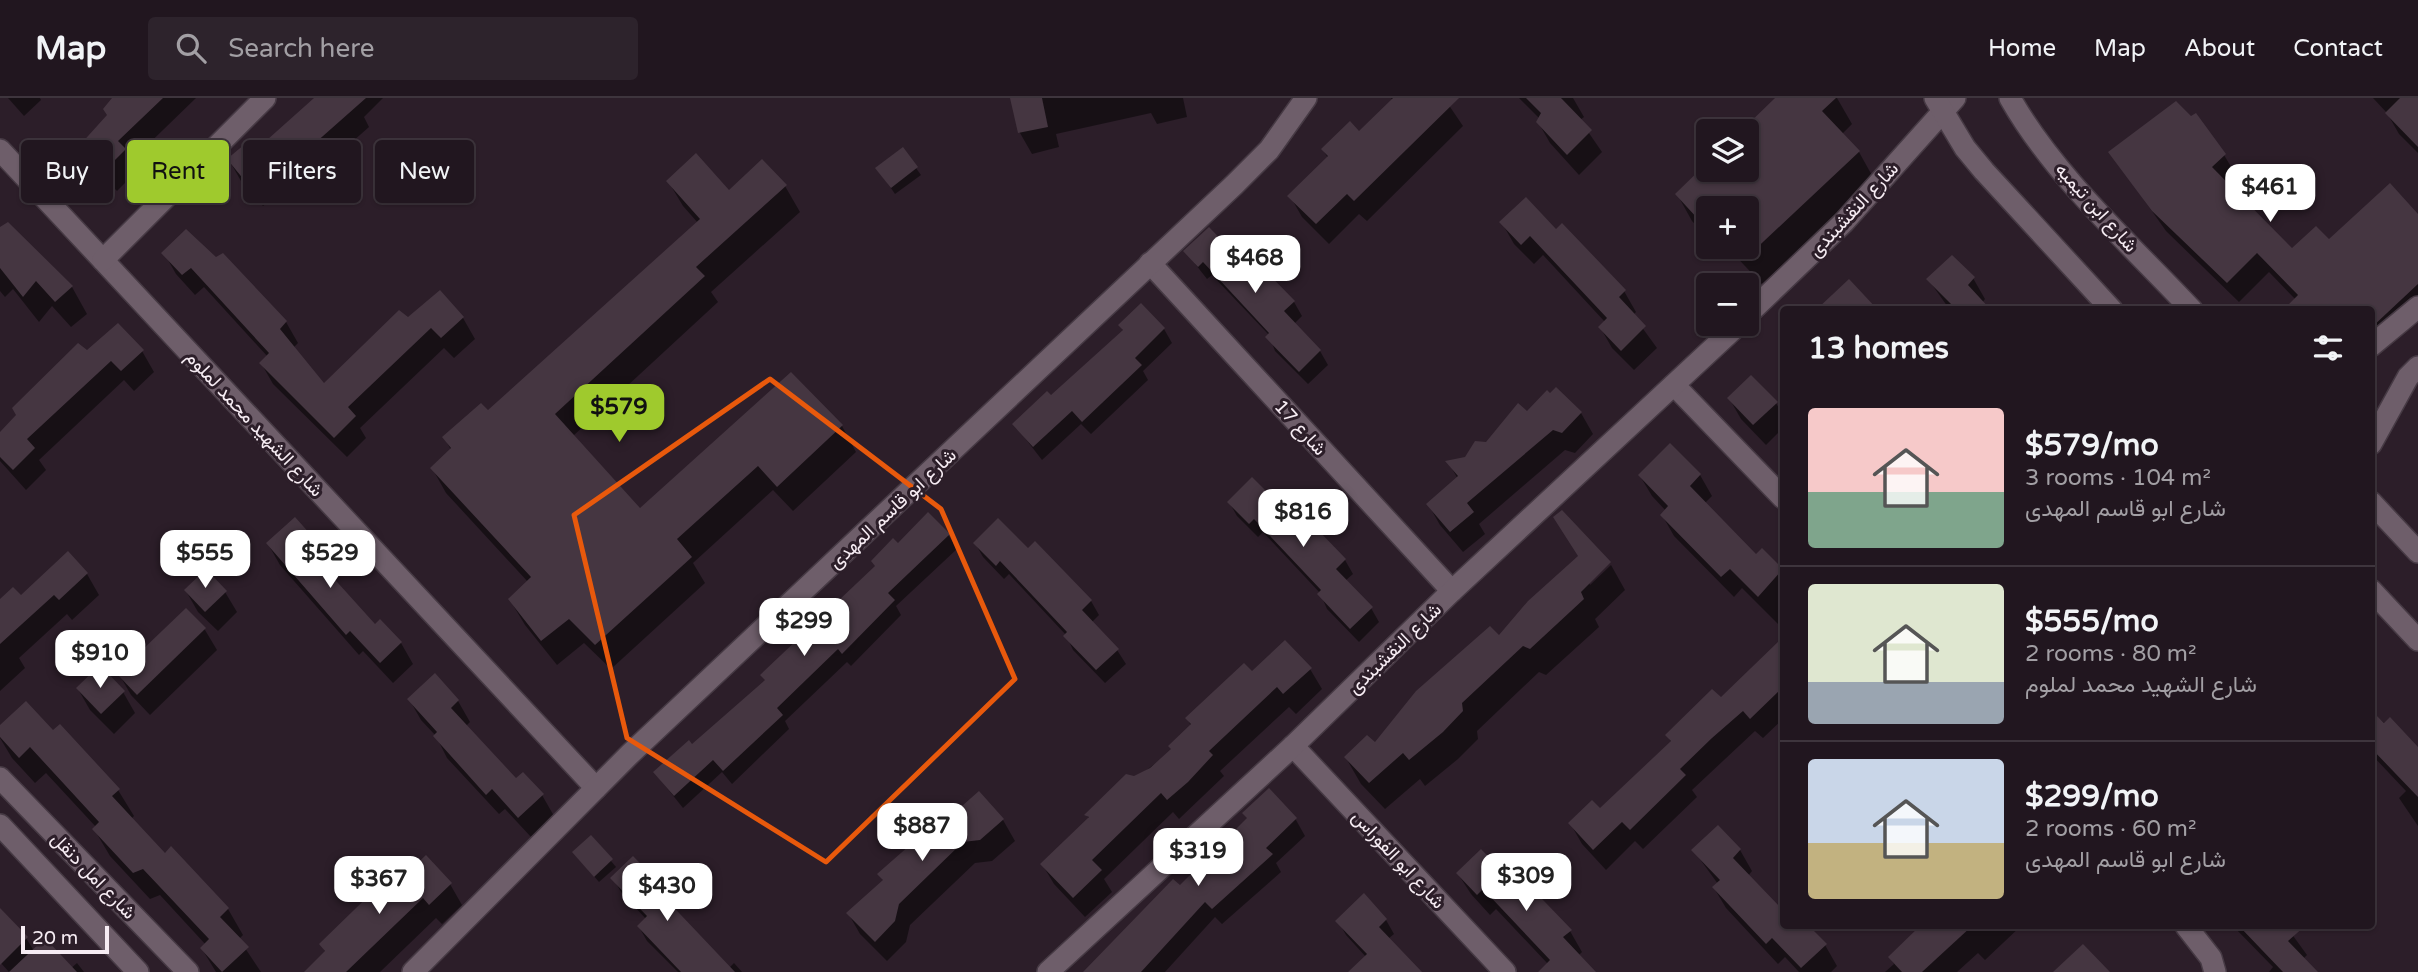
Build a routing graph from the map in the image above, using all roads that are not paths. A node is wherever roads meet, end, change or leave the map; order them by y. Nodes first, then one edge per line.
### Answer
1 (265, 98) edge
2 (1306, 98) edge
3 (2010, 98) edge
4 (1944, 102) edge
5 (0, 150) edge
6 (103, 260) junction
7 (1150, 262) junction
8 (1759, 304) edge
9 (2108, 306) edge
10 (2188, 306) edge
11 (2418, 307) edge
12 (1726, 336) edge
13 (2375, 343) edge
14 (2418, 367) edge
15 (1674, 384) junction
16 (2375, 437) edge
17 (1780, 495) edge
18 (2375, 506) edge
19 (2418, 552) edge
20 (1452, 591) junction
21 (2375, 594) edge
22 (2418, 640) edge
23 (1293, 746) junction
24 (0, 778) edge
25 (596, 788) junction
26 (0, 825) edge
27 (2188, 929) edge
28 (138, 972) edge
29 (188, 972) edge
30 (413, 972) edge
31 (1048, 972) edge
32 (1505, 972) edge
33 (2215, 972) edge

1 - 6 street
2 - 7 street, شارع ابو قاسم المهدى
3 - 10 street, شارع ابن تيميه
4 - 8 street, شارع النقشبندى
4 - 9 street
5 - 6 street, شارع الشهيد محمد لملوم
6 - 25 street, شارع الشهيد محمد لملوم
7 - 20 street, شارع 17
7 - 25 street, شارع ابو قاسم المهدى
11 - 13 street
12 - 15 street, شارع النقشبندى
14 - 16 street
15 - 17 street
15 - 20 street, شارع النقشبندى
18 - 19 street
20 - 23 street, شارع النقشبندى
21 - 22 street
23 - 31 street, شارع النقشبندى
23 - 32 street, شارع ابو الفوراس
24 - 29 street, شارع امل دنقل
25 - 30 street, شارع ابو قاسم المهدى
26 - 28 street, شارع امل دنقل
27 - 33 street

